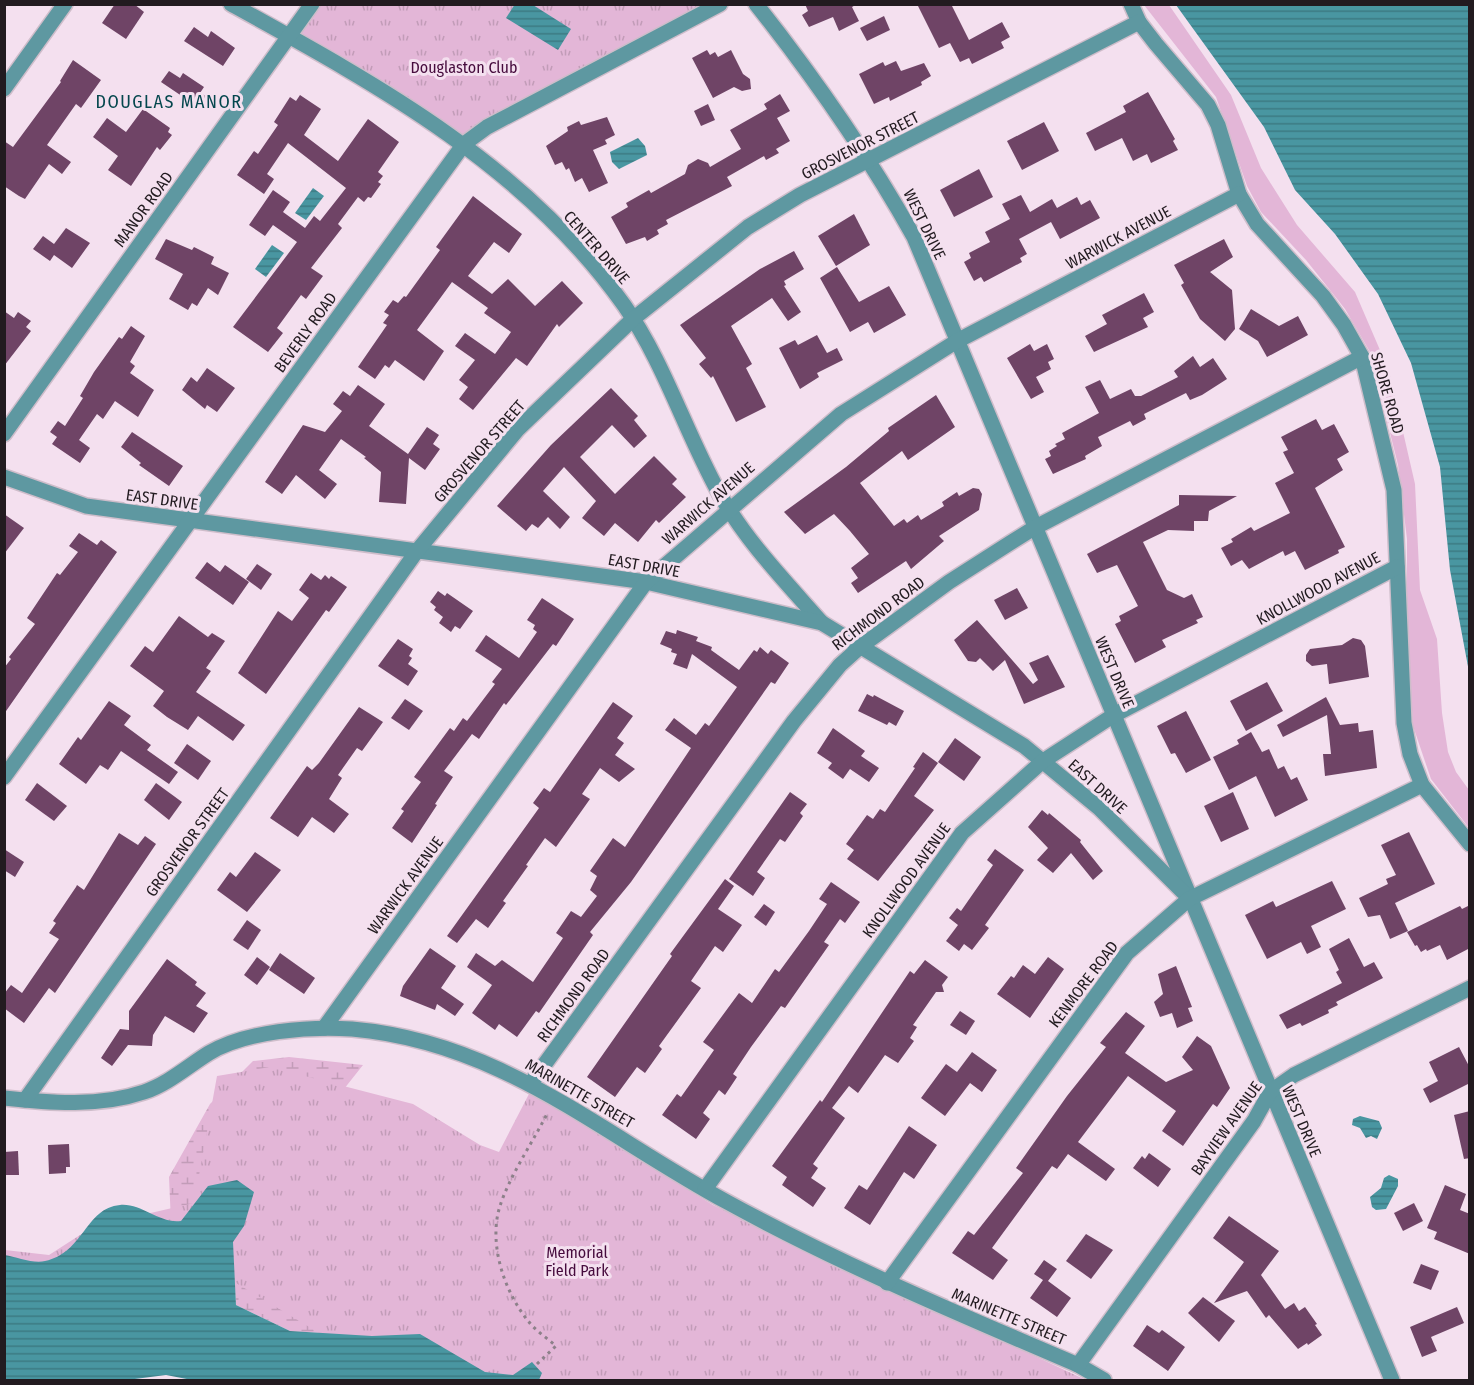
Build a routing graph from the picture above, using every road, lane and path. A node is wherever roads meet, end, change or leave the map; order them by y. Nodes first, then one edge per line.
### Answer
1 (65, 4) edge
2 (231, 4) edge
3 (312, 4) edge
4 (720, 4) edge
5 (756, 4) edge
6 (1131, 4) edge
7 (1139, 22) junction
8 (289, 36) junction
9 (4, 89) edge
10 (464, 144) junction
11 (870, 160) junction
12 (1239, 194) junction
13 (633, 319) junction
14 (957, 341) junction
15 (1362, 357) junction
16 (4, 434) edge
17 (4, 477) edge
18 (729, 508) junction
19 (190, 521) junction
20 (1034, 528) junction
21 (417, 551) junction
22 (1397, 567) junction
23 (646, 582) junction
24 (822, 622) junction
25 (860, 647) junction
26 (1114, 715) junction
27 (1043, 761) junction
28 (4, 777) edge
29 (1422, 785) junction
30 (1470, 844) edge
31 (1189, 899) junction
32 (1470, 988) edge
33 (324, 1028) junction
34 (531, 1083) junction
35 (1270, 1092) junction
36 (4, 1098) edge
37 (556, 1098) junction
38 (25, 1100) junction
39 (705, 1189) junction
40 (887, 1283) junction
41 (537, 1364) dead end
42 (1078, 1365) junction
43 (1104, 1380) edge
44 (1392, 1380) edge

1 - 9 street
2 - 8 street, CENTER DRIVE
3 - 8 street, MANOR ROAD
4 - 10 street, BEVERLY ROAD
5 - 11 street, WEST DRIVE
6 - 7 street, SHORE ROAD
7 - 11 street, GROSVENOR STREET
7 - 12 street, SHORE ROAD
8 - 10 street, CENTER DRIVE
8 - 16 street, MANOR ROAD
10 - 13 street, CENTER DRIVE
10 - 19 street, BEVERLY ROAD
11 - 13 street, GROSVENOR STREET
11 - 14 street, WEST DRIVE
12 - 14 street, WARWICK AVENUE
12 - 15 street, SHORE ROAD
13 - 18 street, CENTER DRIVE
13 - 21 street, GROSVENOR STREET
14 - 18 street, WARWICK AVENUE
14 - 20 street, WEST DRIVE
15 - 20 street, RICHMOND ROAD
15 - 22 street, SHORE ROAD
17 - 19 street, EAST DRIVE
18 - 23 street, WARWICK AVENUE
18 - 24 street, CENTER DRIVE
19 - 21 street, EAST DRIVE
19 - 28 street, BEVERLY ROAD
20 - 25 street, RICHMOND ROAD
20 - 26 street, WEST DRIVE
21 - 23 street, EAST DRIVE
21 - 38 street, GROSVENOR STREET
22 - 26 street, KNOLLWOOD AVENUE
22 - 29 street, SHORE ROAD
23 - 24 street, EAST DRIVE
23 - 33 street, WARWICK AVENUE
24 - 25 street, EAST DRIVE
25 - 27 street, EAST DRIVE
25 - 34 street, RICHMOND ROAD
26 - 27 street, KNOLLWOOD AVENUE
26 - 31 street, WEST DRIVE
27 - 31 street, EAST DRIVE
27 - 39 street, KNOLLWOOD AVENUE
29 - 30 street, SHORE ROAD
29 - 31 street, KENMORE ROAD
31 - 35 street, WEST DRIVE
31 - 40 street, KENMORE ROAD
32 - 35 street, BAYVIEW AVENUE
33 - 34 street, MARINETTE STREET
33 - 38 street, MARINETTE STREET
34 - 37 street, MARINETTE STREET
35 - 42 street, BAYVIEW AVENUE
35 - 44 street, WEST DRIVE
36 - 38 street, MARINETTE STREET
37 - 39 street, MARINETTE STREET
37 - 41 path
39 - 40 street, MARINETTE STREET
40 - 42 street, MARINETTE STREET
42 - 43 street, MARINETTE STREET

